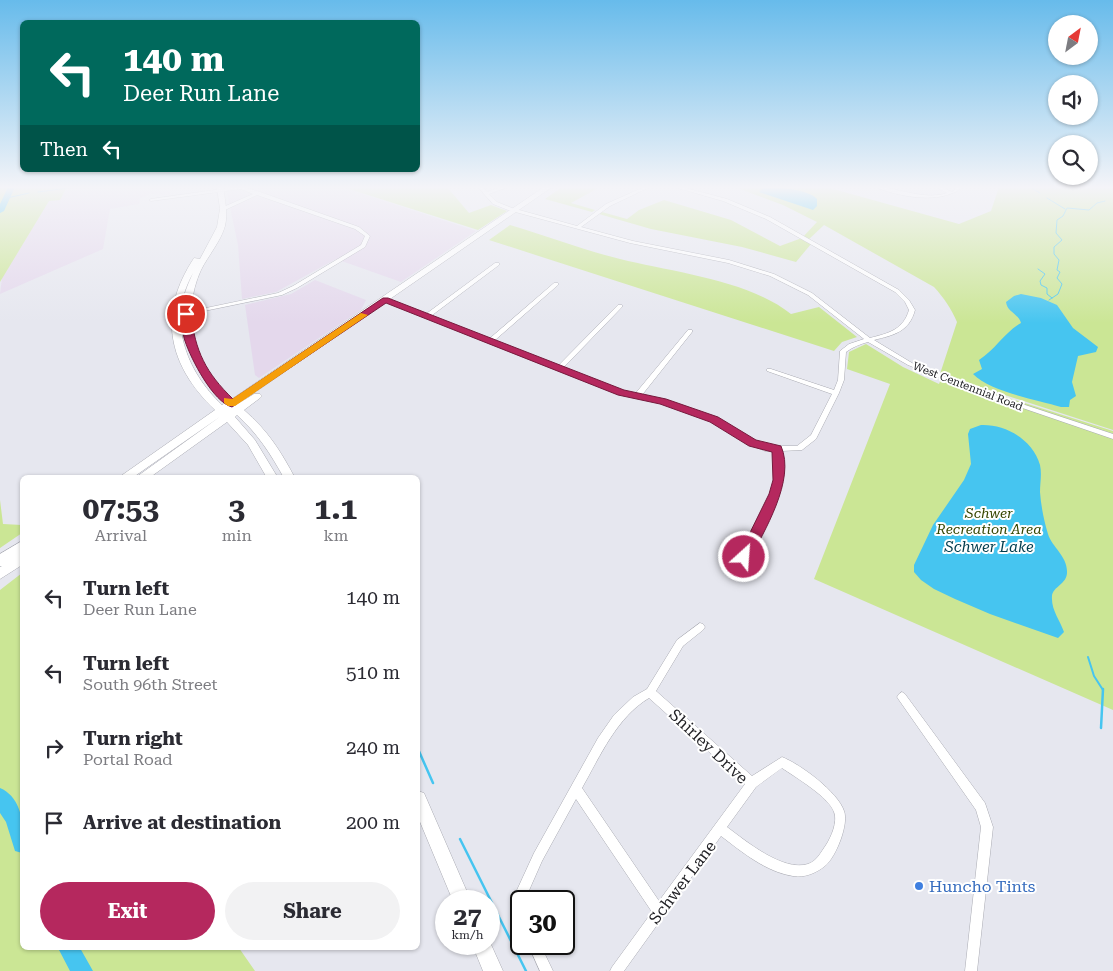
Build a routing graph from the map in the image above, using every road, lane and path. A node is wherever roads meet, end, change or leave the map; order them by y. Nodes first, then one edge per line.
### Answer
1 (218, 232) edge
2 (363, 232) edge
3 (488, 232) edge
4 (597, 232) edge
5 (794, 232) edge
6 (210, 247) junction
7 (497, 264) dead end
8 (556, 284) dead end
9 (389, 301) junction
10 (620, 306) dead end
11 (186, 314) junction
12 (175, 316) junction
13 (427, 316) junction
14 (690, 331) dead end
15 (868, 339) junction
16 (490, 341) junction
17 (559, 368) junction
18 (769, 370) dead end
19 (836, 392) junction
20 (637, 396) junction
21 (235, 407) junction
22 (224, 413) junction
23 (1113, 437) edge
24 (777, 449) junction
25 (128, 475) edge
26 (144, 475) edge
27 (271, 475) edge
28 (288, 475) edge
29 (20, 547) edge
30 (744, 557) dead end
31 (20, 559) edge
32 (0, 561) edge
33 (0, 574) edge
34 (700, 627) dead end
35 (650, 692) junction
36 (902, 697) dead end
37 (752, 783) junction
38 (577, 790) junction
39 (420, 804) edge
40 (721, 829) junction
41 (457, 890) edge
42 (523, 890) edge
43 (659, 912) junction
44 (486, 955) edge
45 (539, 955) edge
46 (493, 971) edge
47 (547, 971) edge
48 (616, 971) edge
49 (971, 971) edge

1 - 6 main road
2 - 11 street
3 - 9 main road
4 - 15 street, West Centennial Road
5 - 15 street
6 - 11 main road
6 - 12 main road
7 - 13 street
8 - 16 street
9 - 13 street
9 - 21 main road
10 - 17 street
11 - 12 street
11 - 21 main road
12 - 22 main road
13 - 16 street
14 - 20 street
15 - 19 street
15 - 23 street, West Centennial Road
16 - 17 street
17 - 20 street
18 - 19 street
19 - 24 street
20 - 24 street
21 - 22 main road
21 - 28 main road
22 - 25 main road
22 - 26 main road
22 - 27 main road
24 - 30 street
29 - 32 main road
31 - 33 main road
34 - 35 street
35 - 37 street, Shirley Drive
35 - 38 street
36 - 49 street
37 - 40 street, Shirley Drive
37 - 40 street, Schwer Lane
38 - 42 street
38 - 43 street
39 - 41 main road
40 - 43 street, Schwer Lane
43 - 48 street, Schwer Lane
44 - 46 main road
45 - 47 street

